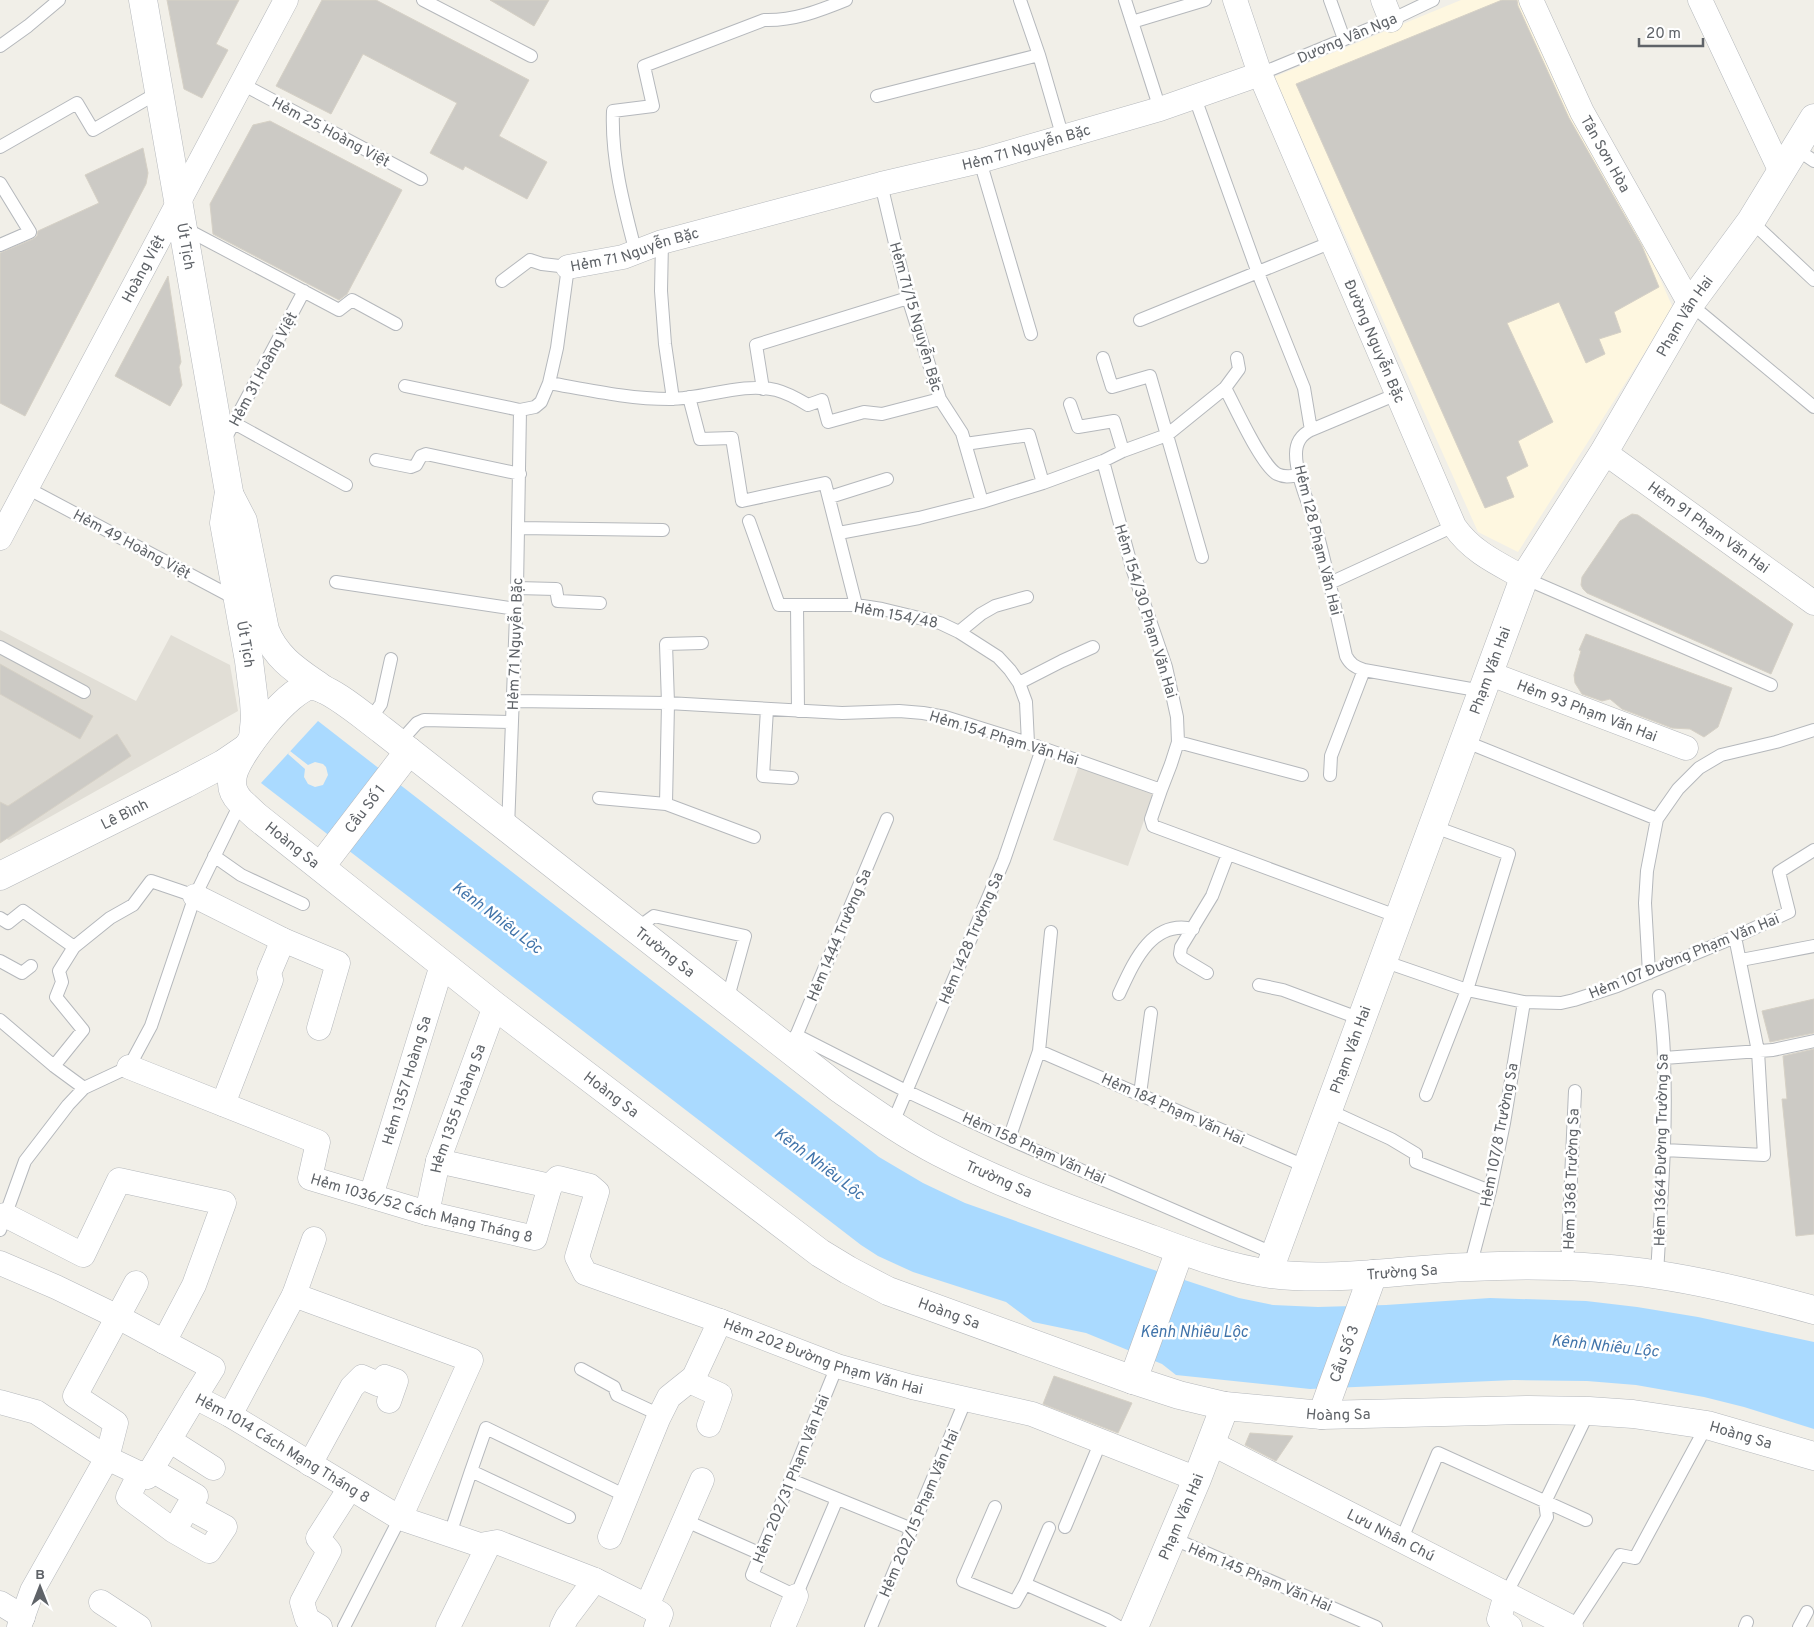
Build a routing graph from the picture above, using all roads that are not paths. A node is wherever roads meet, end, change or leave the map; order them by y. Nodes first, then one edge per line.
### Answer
1 (60, 0) edge
2 (142, 0) edge
3 (286, 0) edge
4 (423, 0) edge
5 (846, 0) edge
6 (1020, 0) edge
7 (1124, 0) edge
8 (1205, 0) edge
9 (1235, 0) edge
10 (1330, 0) edge
11 (1433, 0) edge
12 (1531, 0) edge
13 (1700, 0) edge
14 (1387, 10) edge
15 (1132, 22) junction
16 (1344, 39) junction
17 (0, 46) edge
18 (1039, 55) junction
19 (531, 56) dead end
20 (1260, 74) junction
21 (242, 84) junction
22 (159, 92) junction
23 (876, 96) dead end
24 (1195, 98) junction
25 (1160, 109) junction
26 (1814, 118) edge
27 (1063, 138) junction
28 (0, 147) edge
29 (1805, 155) edge
30 (980, 161) junction
31 (1781, 172) junction
32 (421, 179) dead end
33 (0, 183) edge
34 (881, 184) junction
35 (180, 215) junction
36 (1751, 221) junction
37 (662, 242) junction
38 (1332, 242) junction
39 (0, 246) edge
40 (636, 253) junction
41 (568, 266) junction
42 (1258, 272) junction
43 (1814, 280) edge
44 (502, 281) dead end
45 (304, 291) junction
46 (908, 298) junction
47 (1690, 304) junction
48 (1140, 320) dead end
49 (396, 324) dead end
50 (1031, 334) dead end
51 (1103, 358) dead end
52 (1237, 358) dead end
53 (549, 383) junction
54 (405, 386) dead end
55 (1225, 388) junction
56 (764, 389) junction
57 (1397, 394) junction
58 (688, 397) junction
59 (673, 399) junction
60 (940, 399) junction
61 (1070, 404) dead end
62 (1814, 407) edge
63 (520, 410) junction
64 (234, 423) junction
65 (1311, 430) junction
66 (1166, 435) junction
67 (965, 444) junction
68 (221, 447) junction
69 (1123, 451) junction
70 (1604, 452) junction
71 (376, 460) dead end
72 (1103, 461) junction
73 (520, 474) junction
74 (1300, 475) junction
75 (887, 479) dead end
76 (1043, 483) junction
77 (346, 486) dead end
78 (27, 488) junction
79 (229, 492) junction
80 (830, 497) junction
81 (982, 502) junction
82 (749, 520) dead end
83 (1454, 526) junction
84 (518, 528) junction
85 (663, 530) dead end
86 (839, 533) junction
87 (0, 538) edge
88 (1202, 557) dead end
89 (1524, 578) junction
90 (336, 582) dead end
91 (1330, 583) junction
92 (517, 588) junction
93 (1027, 597) dead end
94 (238, 600) junction
95 (600, 603) dead end
96 (1814, 603) edge
97 (797, 605) junction
98 (856, 605) junction
99 (516, 609) junction
100 (265, 630) joint
101 (959, 632) junction
102 (702, 643) dead end
103 (1093, 647) dead end
104 (0, 648) edge
105 (391, 660) dead end
106 (1364, 670) junction
107 (1485, 682) junction
108 (1019, 683) junction
109 (1771, 685) dead end
110 (323, 689) junction
111 (84, 692) dead end
112 (513, 701) junction
113 (668, 703) junction
114 (767, 709) junction
115 (798, 711) junction
116 (369, 720) junction
117 (512, 722) junction
118 (1814, 730) edge
119 (1464, 740) junction
120 (1178, 742) junction
121 (249, 743) junction
122 (1028, 743) junction
123 (1686, 748) dead end
124 (1042, 749) junction
125 (402, 753) junction
126 (1302, 775) dead end
127 (1330, 775) dead end
128 (792, 778) dead end
129 (185, 784) junction
130 (1161, 790) junction
131 (599, 798) dead end
132 (238, 799) junction
133 (666, 804) junction
134 (887, 819) dead end
135 (1657, 820) junction
136 (1432, 826) junction
137 (508, 828) junction
138 (754, 837) dead end
139 (1814, 850) edge
140 (1228, 854) junction
141 (214, 856) junction
142 (326, 859) junction
143 (0, 876) edge
144 (195, 896) junction
145 (303, 904) dead end
146 (1399, 917) junction
147 (0, 918) edge
148 (636, 929) junction
149 (1192, 929) junction
150 (1051, 932) dead end
151 (1735, 937) junction
152 (283, 940) junction
153 (1814, 946) edge
154 (74, 947) junction
155 (0, 960) edge
156 (1741, 960) junction
157 (1383, 961) junction
158 (442, 965) junction
159 (31, 966) dead end
160 (1649, 973) junction
161 (1207, 974) dead end
162 (1259, 985) dead end
163 (1466, 990) junction
164 (1119, 994) dead end
165 (1659, 996) dead end
166 (727, 1001) junction
167 (1524, 1002) junction
168 (495, 1006) junction
169 (1151, 1013) dead end
170 (1361, 1019) junction
171 (0, 1020) edge
172 (320, 1028) dead end
173 (1814, 1041) edge
174 (793, 1043) junction
175 (1039, 1051) junction
176 (1758, 1051) junction
177 (1664, 1058) junction
178 (54, 1066) junction
179 (129, 1067) junction
180 (84, 1088) junction
181 (906, 1091) junction
182 (1575, 1091) dead end
183 (1140, 1094) junction
184 (1426, 1095) dead end
185 (223, 1104) junction
186 (1328, 1110) junction
187 (892, 1125) junction
188 (1009, 1139) junction
189 (1664, 1150) junction
190 (438, 1162) junction
191 (1307, 1167) junction
192 (550, 1186) junction
193 (1490, 1191) junction
194 (371, 1196) junction
195 (427, 1213) junction
196 (3, 1222) edge
197 (314, 1239) dead end
198 (1178, 1258) junction
199 (0, 1263) edge
200 (1271, 1264) junction
201 (1470, 1267) junction
202 (1568, 1267) junction
203 (1657, 1274) junction
204 (136, 1283) dead end
205 (1370, 1284) junction
206 (294, 1295) junction
207 (1814, 1310) edge
208 (118, 1317) junction
209 (720, 1321) junction
210 (164, 1342) junction
211 (837, 1366) junction
212 (581, 1369) dead end
213 (1135, 1373) junction
214 (694, 1376) junction
215 (195, 1396) junction
216 (966, 1399) junction
217 (389, 1401) dead end
218 (0, 1402) edge
219 (1225, 1406) junction
220 (1325, 1406) junction
221 (1589, 1411) junction
222 (230, 1415) junction
223 (660, 1415) junction
224 (709, 1425) dead end
225 (1707, 1425) junction
226 (169, 1440) junction
227 (1101, 1441) junction
228 (1211, 1443) junction
229 (1814, 1456) edge
230 (107, 1458) junction
231 (310, 1464) junction
232 (213, 1468) dead end
233 (146, 1471) junction
234 (471, 1471) junction
235 (1197, 1479) junction
236 (702, 1480) dead end
237 (791, 1480) junction
238 (350, 1488) junction
239 (196, 1496) dead end
240 (626, 1496) junction
241 (837, 1499) junction
242 (1545, 1502) junction
243 (995, 1507) dead end
244 (569, 1516) dead end
245 (400, 1518) junction
246 (684, 1520) junction
247 (1586, 1520) dead end
248 (1065, 1527) dead end
249 (1049, 1528) dead end
250 (912, 1529) junction
251 (174, 1531) dead end
252 (450, 1534) junction
253 (610, 1537) dead end
254 (1172, 1538) junction
255 (1401, 1541) junction
256 (489, 1544) junction
257 (761, 1554) junction
258 (595, 1580) junction
259 (1025, 1584) junction
260 (1506, 1594) junction
261 (796, 1596) junction
262 (101, 1602) dead end
263 (0, 1603) edge
264 (1807, 1612) dead end
265 (651, 1617) edge
266 (21, 1622) edge
267 (139, 1627) edge
268 (320, 1627) edge
269 (344, 1627) edge
270 (448, 1627) edge
271 (562, 1627) edge
272 (783, 1627) edge
273 (871, 1627) edge
274 (1119, 1627) edge
275 (1134, 1627) edge
276 (1376, 1627) edge
277 (1510, 1627) edge
278 (1572, 1627) edge
279 (1800, 1627) edge

1 - 17 lane
2 - 22 street, Út Tịch
3 - 21 street, Hoàng Việt
4 - 19 lane
5 - 40 lane
6 - 18 lane
7 - 15 lane
8 - 15 lane
9 - 20 street, Đường Nguyễn Bặc
10 - 16 lane
11 - 14 lane, Dương Vân Nga
12 - 47 street, Tân Sơn Hòa
13 - 31 street
14 - 16 lane, Dương Vân Nga
15 - 25 lane
16 - 20 lane, Dương Vân Nga
18 - 23 lane
18 - 27 lane
20 - 24 street, Hẻm 71 Nguyễn Bặc
20 - 38 street, Đường Nguyễn Bặc
21 - 32 lane, Hẻm 25 Hoàng Việt
21 - 35 street, Hoàng Việt
22 - 28 lane
22 - 35 street, Út Tịch
24 - 25 street, Hẻm 71 Nguyễn Bặc
24 - 42 lane
25 - 27 street, Hẻm 71 Nguyễn Bặc
26 - 29 street, Phạm Văn Hai
27 - 30 street, Hẻm 71 Nguyễn Bặc
29 - 31 street, Phạm Văn Hai
30 - 34 street, Hẻm 71 Nguyễn Bặc
30 - 50 lane
31 - 36 street, Phạm Văn Hai
33 - 39 lane
34 - 37 street, Hẻm 71 Nguyễn Bặc
34 - 46 lane, Hẻm 71/15 Nguyễn Bặc
35 - 45 lane
35 - 68 street, Út Tịch
35 - 78 street, Hoàng Việt
36 - 43 lane
36 - 47 street, Phạm Văn Hai
37 - 40 street, Hẻm 71 Nguyễn Bặc
37 - 59 lane
38 - 42 lane
38 - 57 street, Đường Nguyễn Bặc
40 - 41 street, Hẻm 71 Nguyễn Bặc
41 - 44 lane
41 - 53 lane, Hẻm 71 Nguyễn Bặc
42 - 48 lane
42 - 65 lane
45 - 49 lane
45 - 64 lane, Hẻm 31 Hoàng Việt
46 - 56 lane
46 - 60 lane, Hẻm 71/15 Nguyễn Bặc
47 - 62 lane
47 - 70 street, Phạm Văn Hai
51 - 66 lane
52 - 55 lane
53 - 59 lane
53 - 63 lane, Hẻm 71 Nguyễn Bặc
54 - 63 lane
55 - 66 lane
55 - 74 lane
56 - 58 lane
56 - 60 lane
57 - 65 lane
57 - 83 street, Đường Nguyễn Bặc
58 - 59 lane
58 - 80 lane
60 - 67 lane, Hẻm 71/15 Nguyễn Bặc
61 - 69 lane
63 - 73 lane, Hẻm 71 Nguyễn Bặc
64 - 68 lane, Hẻm 31 Hoàng Việt
64 - 77 lane
65 - 74 lane, Hẻm 128 Phạm Văn Hai
66 - 69 lane
66 - 88 lane
67 - 76 lane
67 - 81 lane, Hẻm 71/15 Nguyễn Bặc
68 - 79 street, Út Tịch
69 - 72 lane
70 - 89 street, Phạm Văn Hai
70 - 96 street, Hẻm 91 Phạm Văn Hai
71 - 73 lane
72 - 76 lane
72 - 120 lane, Hẻm 154/30 Phạm Văn Hai
73 - 84 lane, Hẻm 71 Nguyễn Bặc
74 - 91 lane, Hẻm 128 Phạm Văn Hai
75 - 80 lane
76 - 81 lane
78 - 87 street, Hoàng Việt
78 - 94 lane, Hẻm 49 Hoàng Việt
79 - 94 street, Út Tịch
79 - 100 street, Út Tịch
80 - 86 lane
81 - 86 lane
82 - 97 lane, Hẻm 154/48
83 - 89 street, Đường Nguyễn Bặc
83 - 91 lane
84 - 85 lane
84 - 92 lane, Hẻm 71 Nguyễn Bặc
86 - 98 lane
89 - 107 street, Phạm Văn Hai
89 - 109 lane
90 - 99 lane
91 - 106 lane, Hẻm 128 Phạm Văn Hai
92 - 95 lane
92 - 99 lane, Hẻm 71 Nguyễn Bặc
93 - 101 lane
94 - 121 street, Út Tịch
97 - 98 lane, Hẻm 154/48
97 - 115 lane
98 - 101 lane, Hẻm 154/48
99 - 112 lane, Hẻm 71 Nguyễn Bặc
100 - 110 street, Trường Sa
101 - 108 lane, Hẻm 154/48
102 - 113 lane
103 - 108 lane
104 - 111 lane
105 - 116 lane
106 - 107 lane, Hẻm 128 Phạm Văn Hai
106 - 127 lane
107 - 119 street, Phạm Văn Hai
107 - 123 street, Hẻm 93 Phạm Văn Hai
108 - 122 lane, Hẻm 154/48
110 - 116 street, Trường Sa
110 - 121 street
112 - 113 lane, Hẻm 154 Phạm Văn Hai
112 - 117 lane, Hẻm 71 Nguyễn Bặc
113 - 114 lane, Hẻm 154 Phạm Văn Hai
113 - 133 lane
114 - 115 lane, Hẻm 154 Phạm Văn Hai
114 - 128 lane
115 - 122 lane, Hẻm 154 Phạm Văn Hai
116 - 125 street, Trường Sa
117 - 125 lane
117 - 137 lane, Hẻm 71 Nguyễn Bặc
118 - 135 lane
119 - 135 lane
119 - 136 street, Phạm Văn Hai
120 - 126 lane
120 - 130 lane, Hẻm 154/30 Phạm Văn Hai
121 - 129 street, Lê Bình
121 - 132 street
122 - 124 lane, Hẻm 154 Phạm Văn Hai
124 - 130 lane, Hẻm 154 Phạm Văn Hai
124 - 181 lane, Hẻm 1428 Trường Sa
125 - 137 street, Trường Sa
125 - 142 street, Cầu Số 1
129 - 132 street, Hoàng Sa
129 - 143 street, Lê Bình
130 - 140 lane
131 - 133 lane
132 - 141 lane
132 - 142 street, Hoàng Sa
133 - 138 lane
134 - 174 lane, Hẻm 1444 Trường Sa
135 - 160 lane
136 - 146 street, Phạm Văn Hai
136 - 163 lane
137 - 148 street, Trường Sa
139 - 151 lane, Hẻm 107 Đường Phạm Văn Hai
140 - 146 lane
140 - 149 lane
141 - 144 lane
141 - 145 lane
142 - 158 street, Hoàng Sa
144 - 152 street
144 - 154 lane
144 - 179 lane
146 - 157 street, Phạm Văn Hai
147 - 154 lane
148 - 166 street, Trường Sa
148 - 166 lane
149 - 161 lane
149 - 164 lane
150 - 175 lane
151 - 156 lane
151 - 160 lane, Hẻm 107 Đường Phạm Văn Hai
152 - 172 street
152 - 185 street
153 - 156 lane
154 - 178 lane
155 - 159 lane
156 - 176 lane
157 - 163 lane, Hẻm 107 Đường Phạm Văn Hai
157 - 170 street, Phạm Văn Hai
158 - 168 street, Hoàng Sa
158 - 194 street, Hẻm 1357 Hoàng Sa
160 - 167 lane, Hẻm 107 Đường Phạm Văn Hai
162 - 170 lane
163 - 167 lane, Hẻm 107 Đường Phạm Văn Hai
163 - 184 lane
165 - 177 lane, Hẻm 1364 Đường Trường Sa
166 - 174 street, Trường Sa
167 - 193 lane, Hẻm 107/8 Trường Sa
168 - 190 street, Hẻm 1355 Hoàng Sa
168 - 213 street, Hoàng Sa
169 - 183 lane
170 - 186 street, Phạm Văn Hai
171 - 178 lane
173 - 176 lane
174 - 181 lane, Hẻm 158 Phạm Văn Hai
174 - 187 street, Trường Sa
175 - 183 lane, Hẻm 184 Phạm Văn Hai
175 - 188 lane
176 - 177 lane
176 - 189 lane
177 - 189 lane, Hẻm 1364 Đường Trường Sa
178 - 180 lane
179 - 180 lane
179 - 185 street, Hẻm 1036/52 Cách Mạng Tháng 8
180 - 196 lane
181 - 187 lane, Hẻm 1428 Trường Sa
181 - 188 lane, Hẻm 158 Phạm Văn Hai
182 - 202 lane, Hẻm 1368 Trường Sa
183 - 191 lane, Hẻm 184 Phạm Văn Hai
185 - 194 street, Hẻm 1036/52 Cách Mạng Tháng 8
186 - 191 street, Phạm Văn Hai
186 - 193 lane
187 - 198 street, Trường Sa
188 - 200 lane, Hẻm 158 Phạm Văn Hai
189 - 203 lane, Hẻm 1364 Đường Trường Sa
190 - 192 street
190 - 195 street, Hẻm 1355 Hoàng Sa
191 - 200 street, Phạm Văn Hai
192 - 195 street, Hẻm 1036/52 Cách Mạng Tháng 8
192 - 209 street, Hẻm 202 Đường Phạm Văn Hai
193 - 201 lane, Hẻm 107/8 Trường Sa
194 - 195 street, Hẻm 1036/52 Cách Mạng Tháng 8
196 - 210 street
197 - 206 street
198 - 200 street, Trường Sa
198 - 213 street
199 - 208 street
200 - 205 street, Trường Sa
201 - 202 street, Trường Sa
201 - 205 street, Trường Sa
202 - 203 street, Trường Sa
203 - 207 street, Trường Sa
204 - 208 street
205 - 220 street, Cầu Số 3
206 - 222 street
206 - 245 street
208 - 210 street
208 - 230 street
209 - 211 street, Hẻm 202 Đường Phạm Văn Hai
209 - 214 street
210 - 215 street
211 - 216 street, Hẻm 202 Đường Phạm Văn Hai
211 - 237 lane, Hẻm 202/31 Phạm Văn Hai
212 - 223 lane
213 - 219 street, Hoàng Sa
214 - 223 street
214 - 224 street
215 - 222 street, Hẻm 1014 Cách Mạng Tháng 8
215 - 226 street, Hẻm 1014 Cách Mạng Tháng 8
216 - 227 street, Hẻm 202 Đường Phạm Văn Hai
216 - 250 lane, Hẻm 202/15 Phạm Văn Hai
217 - 231 street
218 - 230 street
219 - 220 street, Hoàng Sa
219 - 228 street, Phạm Văn Hai
220 - 221 street, Hoàng Sa
221 - 225 street, Hoàng Sa
221 - 242 lane
222 - 231 street, Hẻm 1014 Cách Mạng Tháng 8
223 - 240 street
225 - 229 street, Hoàng Sa
225 - 278 lane
226 - 232 street
226 - 233 street, Hẻm 1014 Cách Mạng Tháng 8
227 - 235 street, Hẻm 202 Đường Phạm Văn Hai
227 - 248 lane
228 - 235 street, Phạm Văn Hai
228 - 255 street, Lưu Nhân Chú
230 - 233 street
230 - 266 street
231 - 238 street, Hẻm 1014 Cách Mạng Tháng 8
233 - 239 street
233 - 251 street, Hẻm 1014 Cách Mạng Tháng 8
234 - 240 lane
234 - 244 lane
234 - 252 lane
235 - 254 street, Phạm Văn Hai
236 - 246 street
237 - 241 lane
237 - 257 lane, Hẻm 202/31 Phạm Văn Hai
238 - 245 street, Hẻm 1014 Cách Mạng Tháng 8
238 - 268 street
240 - 253 street
241 - 250 lane
241 - 261 lane
242 - 247 lane
242 - 255 lane
242 - 260 lane
243 - 259 lane
245 - 252 street, Hẻm 1014 Cách Mạng Tháng 8
245 - 269 lane
246 - 257 lane
246 - 265 street
249 - 259 lane
250 - 273 lane, Hẻm 202/15 Phạm Văn Hai
252 - 256 street, Hẻm 1014 Cách Mạng Tháng 8
254 - 275 street, Phạm Văn Hai
254 - 276 lane, Hẻm 145 Phạm Văn Hai
255 - 260 street, Lưu Nhân Chú
256 - 258 street, Hẻm 1014 Cách Mạng Tháng 8
256 - 270 street
257 - 261 lane, Hẻm 202/31 Phạm Văn Hai
258 - 265 street, Hẻm 1014 Cách Mạng Tháng 8
258 - 271 street
259 - 274 lane
260 - 277 street
260 - 278 street, Lưu Nhân Chú
261 - 272 street
262 - 267 street
263 - 266 street
264 - 279 lane

